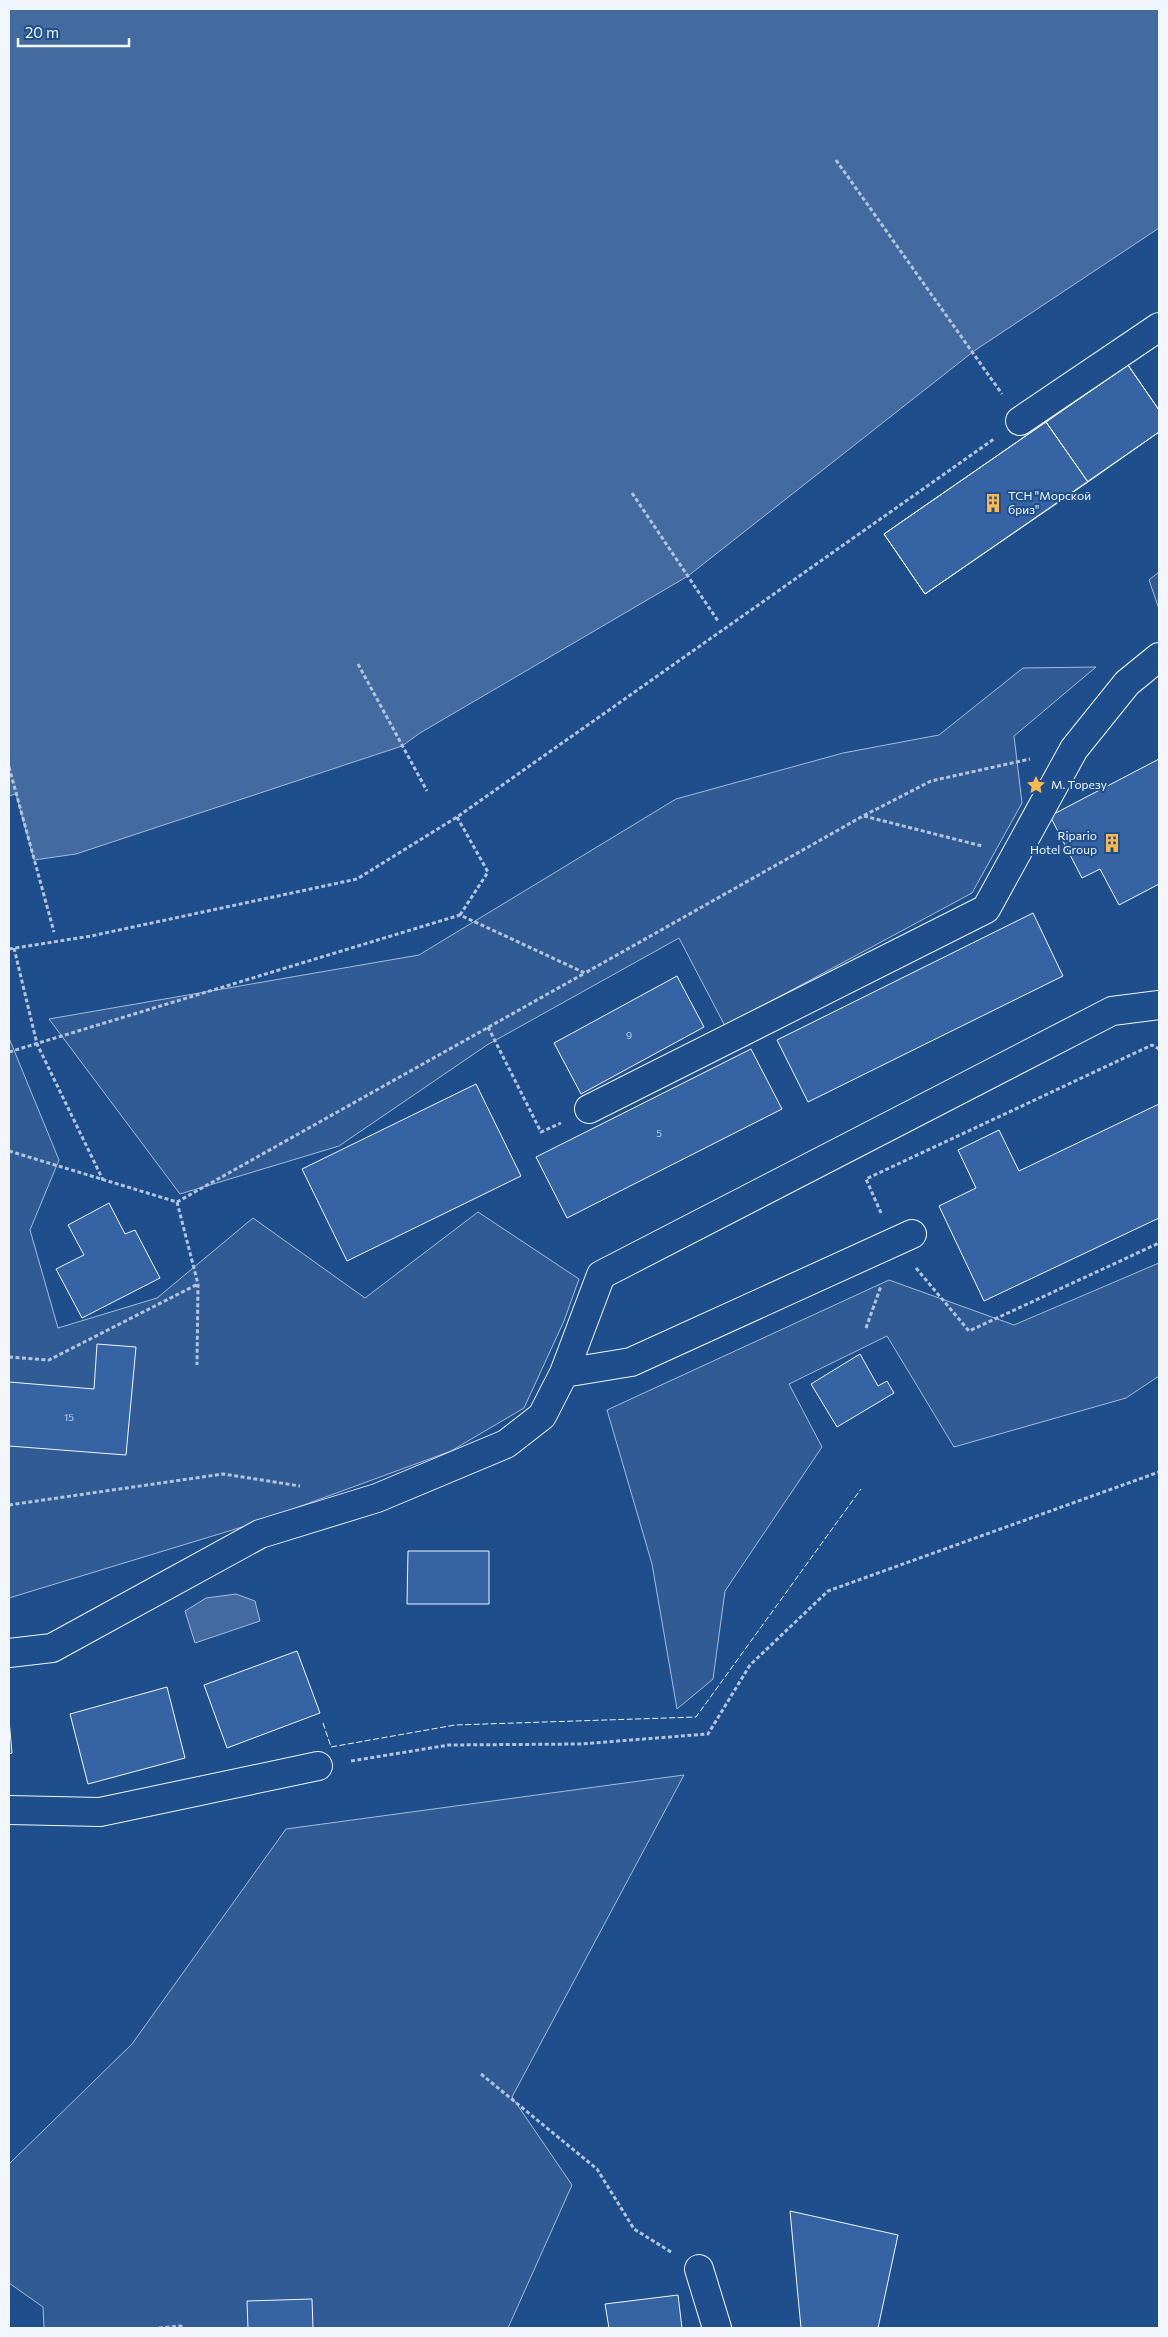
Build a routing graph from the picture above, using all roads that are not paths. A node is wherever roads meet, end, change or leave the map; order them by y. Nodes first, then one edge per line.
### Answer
1 (1159, 327) edge
2 (1013, 410) road end
3 (1159, 657) edge
4 (1159, 1005) edge
5 (589, 1109) road end
6 (904, 1238) road end
7 (564, 1372) junction
8 (9, 1653) edge
9 (318, 1766) road end
10 (9, 1810) edge
11 (699, 2269) road end
12 (717, 2328) edge

1 - 2 street
3 - 5 street
4 - 7 street
6 - 7 street
7 - 8 street
9 - 10 street
11 - 12 street

